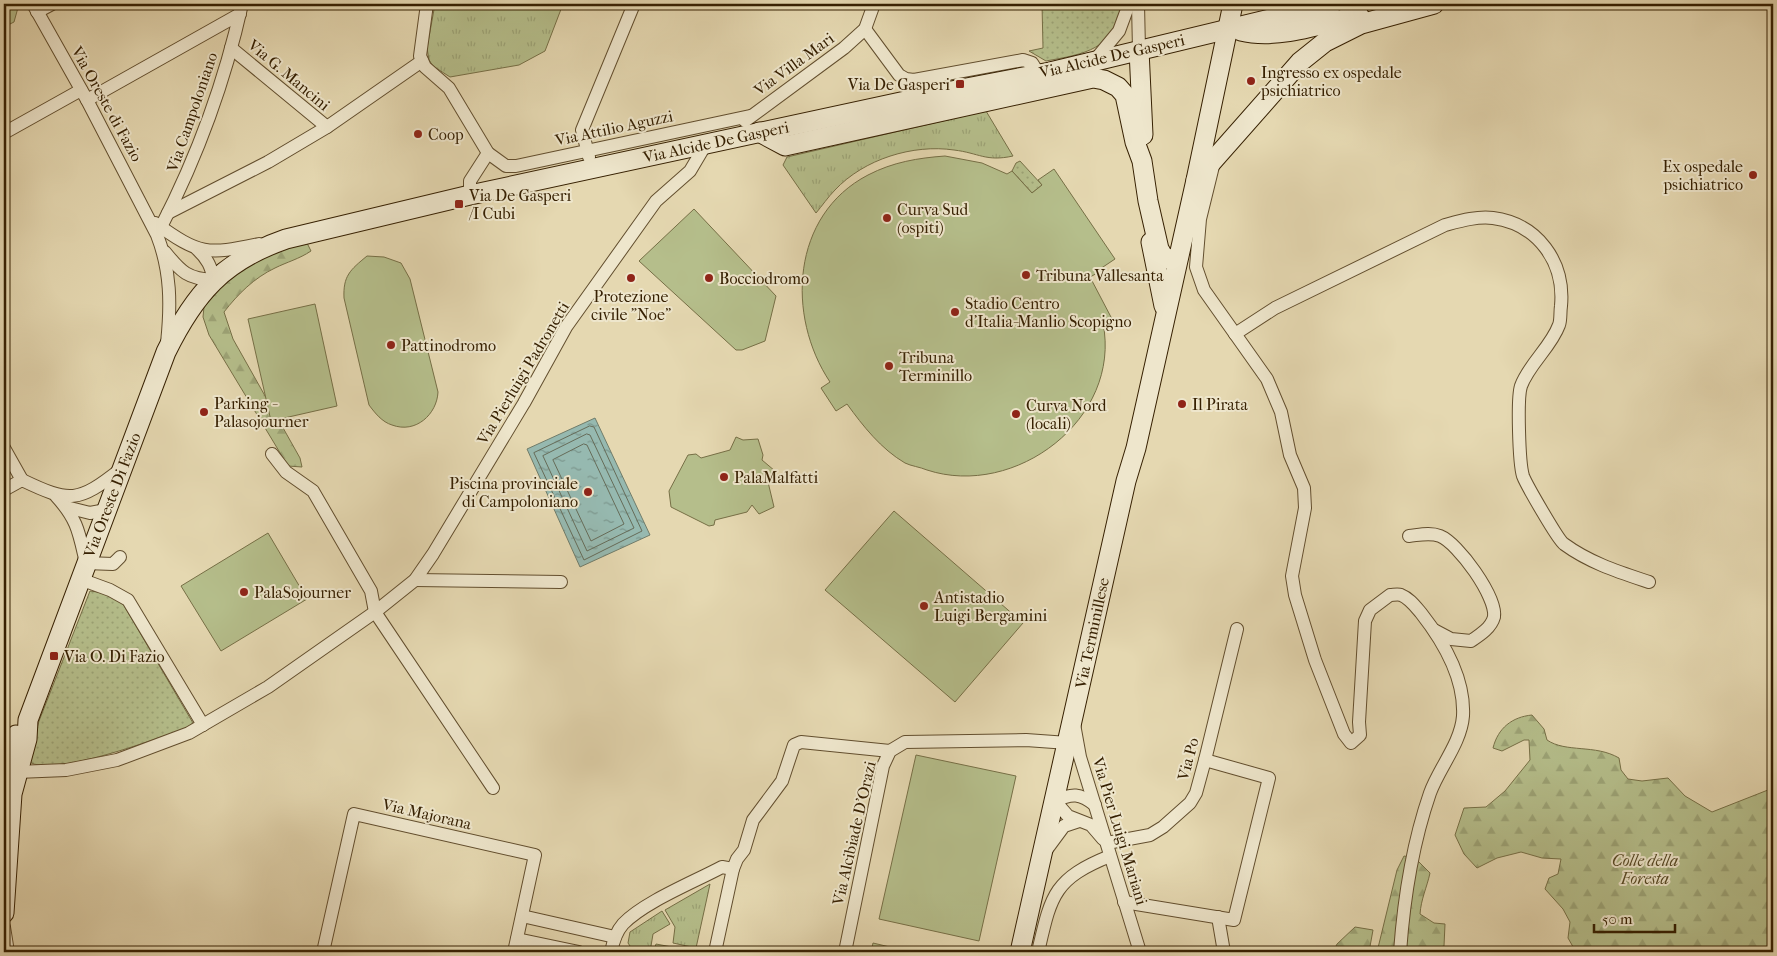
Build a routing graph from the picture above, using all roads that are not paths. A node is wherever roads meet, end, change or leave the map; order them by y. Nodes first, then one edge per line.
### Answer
1 (52, 4) edge
2 (427, 4) edge
3 (634, 4) edge
4 (874, 4) edge
5 (1129, 4) edge
6 (1138, 4) edge
7 (1232, 4) edge
8 (1332, 4) edge
9 (1406, 4) edge
10 (1434, 4) edge
11 (35, 8) edge
12 (241, 9) edge
13 (865, 28) junction
14 (1227, 28) junction
15 (1187, 38) junction
16 (231, 48) junction
17 (1139, 50) junction
18 (1221, 59) junction
19 (1094, 61) junction
20 (422, 62) junction
21 (1039, 74) junction
22 (84, 95) junction
23 (754, 124) junction
24 (327, 127) junction
25 (4, 133) edge
26 (713, 142) junction
27 (586, 150) junction
28 (488, 152) junction
29 (1142, 161) junction
30 (1214, 162) junction
31 (593, 168) junction
32 (1196, 180) junction
33 (470, 194) junction
34 (1148, 202) junction
35 (168, 214) junction
36 (156, 224) junction
37 (286, 239) junction
38 (198, 249) junction
39 (163, 250) junction
40 (1178, 258) junction
41 (214, 280) junction
42 (1165, 314) junction
43 (1235, 334) junction
44 (166, 352) junction
45 (4, 448) edge
46 (272, 454) dead end
47 (121, 469) junction
48 (22, 480) junction
49 (4, 490) edge
50 (77, 495) junction
51 (56, 496) junction
52 (66, 507) junction
53 (106, 510) junction
54 (1409, 536) dead end
55 (120, 557) dead end
56 (83, 571) junction
57 (415, 580) junction
58 (561, 582) dead end
59 (1650, 582) dead end
60 (375, 612) junction
61 (1237, 629) dead end
62 (1434, 630) junction
63 (1073, 719) junction
64 (203, 725) junction
65 (1068, 743) junction
66 (890, 751) junction
67 (1205, 760) junction
68 (10, 770) edge
69 (492, 788) dead end
70 (1054, 801) junction
71 (1095, 804) junction
72 (1079, 821) junction
73 (1107, 843) junction
74 (1110, 856) junction
75 (1041, 859) junction
76 (733, 869) junction
77 (1124, 902) junction
78 (4, 913) edge
79 (522, 916) junction
80 (1218, 917) junction
81 (4, 927) edge
82 (615, 937) junction
83 (517, 938) junction
84 (8, 952) edge
85 (323, 952) edge
86 (514, 952) edge
87 (579, 952) edge
88 (610, 952) edge
89 (715, 952) edge
90 (844, 952) edge
91 (1020, 952) edge
92 (1038, 952) edge
93 (1140, 952) edge
94 (1224, 952) edge
95 (1400, 952) edge

1 - 11 street
2 - 20 street
3 - 27 street
4 - 13 street, Via Villa Mari
5 - 19 street
6 - 17 street
7 - 14 street
8 - 14 street, Via Alcide De Gasperi
9 - 14 street
10 - 30 street
11 - 22 street, Via Oreste di Fazio
12 - 16 street, Via Campoloniano
12 - 22 street
13 - 21 street
13 - 23 street, Via Villa Mari
14 - 15 street, Via Alcide De Gasperi
14 - 18 street, Via Terminillese
15 - 17 street, Via Alcide De Gasperi
15 - 18 street
16 - 24 street, Via G. Mancini
16 - 35 street, Via Campoloniano
17 - 19 street, Via Alcide De Gasperi
17 - 29 street
18 - 32 street, Via Terminillese
19 - 21 street, Via Alcide De Gasperi
20 - 24 street
20 - 28 street
21 - 23 street, Via Alcide De Gasperi
22 - 25 street
22 - 36 street, Via Oreste di Fazio
23 - 26 street, Via Alcide De Gasperi
23 - 27 street, Via Attilio Aguzzi
23 - 29 street
24 - 35 street
26 - 31 street, Via Alcide De Gasperi
26 - 57 street, Via Pierluigi Padronetti
27 - 28 street, Via Attilio Aguzzi
27 - 31 street
28 - 33 street
29 - 34 street
30 - 32 street
30 - 43 street
31 - 33 street, Via Alcide De Gasperi
32 - 40 street, Via Terminillese
33 - 37 street, Via Alcide De Gasperi
34 - 40 street
34 - 42 street
35 - 36 street, Via Campoloniano
36 - 38 street
36 - 39 street, Via Oreste di Fazio
37 - 38 street
37 - 41 street, Via Alcide De Gasperi
38 - 41 street
39 - 41 street
39 - 44 street
40 - 42 street, Via Terminillese
41 - 44 street, Via Oreste Di Fazio
42 - 63 street, Via Terminillese
43 - 59 street
43 - 62 street
44 - 47 street, Via Oreste Di Fazio
45 - 48 street
46 - 60 street
47 - 50 street
47 - 53 street, Via Oreste Di Fazio
48 - 49 street
48 - 51 street
50 - 51 street
50 - 53 street
51 - 52 street
52 - 53 street
52 - 56 street
53 - 56 street, Via Oreste Di Fazio
54 - 62 street
55 - 56 street
56 - 64 street
56 - 68 street, Via Oreste Di Fazio
57 - 58 street
57 - 60 street, Via Pierluigi Padronetti
60 - 64 street, Via Pierluigi Padronetti
60 - 69 street
61 - 67 street, Via Po
62 - 95 street
63 - 65 street, Via Terminillese
63 - 71 street, Via Pier Luigi Mariani
64 - 68 street, Via Pierluigi Padronetti
65 - 66 street, Via Alcibiade D'Orazi
65 - 70 street, Via Terminillese
66 - 76 street
66 - 90 street, Via Alcibiade D'Orazi
67 - 73 street, Via Po
67 - 80 street
68 - 78 street, Via Oreste Di Fazio
70 - 71 street
70 - 72 street
70 - 75 street, Via Terminillese
71 - 73 street, Via Pier Luigi Mariani
72 - 73 street
72 - 75 street
73 - 74 street, Via Pier Luigi Mariani
74 - 77 street, Via Pier Luigi Mariani
74 - 92 street
75 - 91 street, Via Terminillese
76 - 82 street
76 - 89 street
77 - 80 street
77 - 93 street, Via Pier Luigi Mariani
79 - 82 street
79 - 83 street, Via Majorana
79 - 85 street, Via Majorana
80 - 94 street
81 - 84 street
82 - 88 street
83 - 86 street, Via Majorana
83 - 87 street

